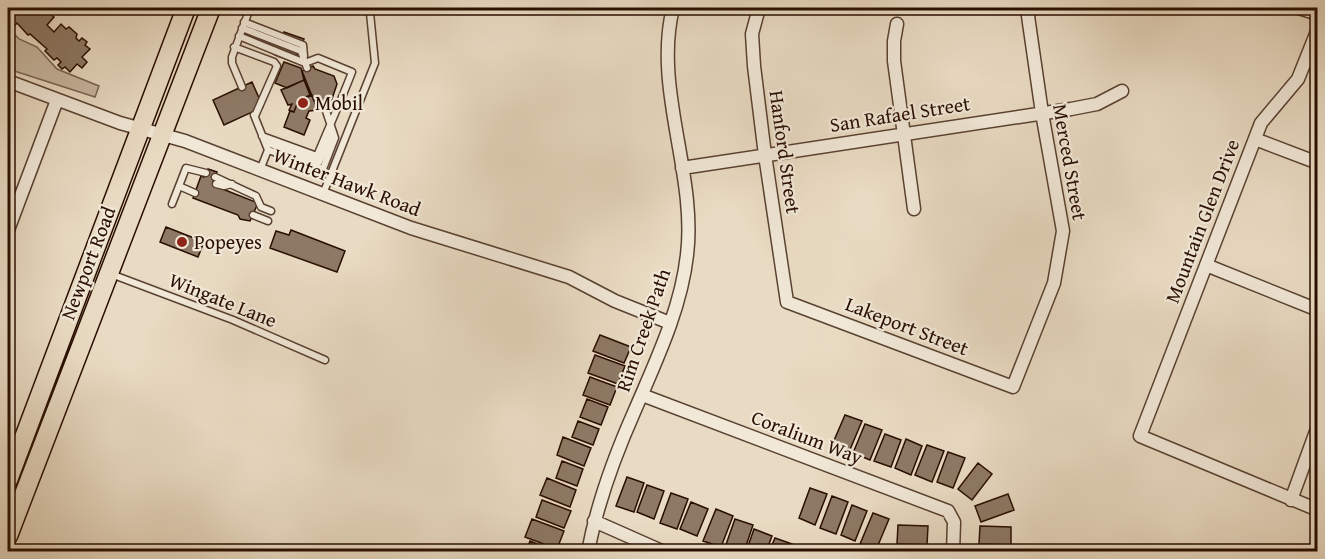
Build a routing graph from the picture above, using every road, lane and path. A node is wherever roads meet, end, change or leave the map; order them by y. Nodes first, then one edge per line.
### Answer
1 (186, 8) edge
2 (211, 8) edge
3 (250, 8) edge
4 (372, 8) edge
5 (672, 8) edge
6 (759, 8) edge
7 (1031, 8) edge
8 (1299, 8) edge
9 (1317, 15) edge
10 (897, 24) dead end
11 (243, 25) junction
12 (1317, 29) edge
13 (239, 36) junction
14 (234, 46) junction
15 (306, 66) junction
16 (8, 81) edge
17 (242, 87) dead end
18 (1122, 91) dead end
19 (57, 100) junction
20 (325, 108) dead end
21 (1042, 113) junction
22 (330, 122) junction
23 (140, 128) junction
24 (905, 133) junction
25 (163, 134) junction
26 (264, 139) junction
27 (1255, 139) junction
28 (268, 150) junction
29 (765, 155) junction
30 (1317, 163) edge
31 (682, 168) junction
32 (260, 171) junction
33 (203, 175) dead end
34 (215, 180) dead end
35 (179, 186) junction
36 (195, 193) dead end
37 (323, 195) junction
38 (172, 204) dead end
39 (914, 209) dead end
40 (271, 211) dead end
41 (253, 215) dead end
42 (268, 221) dead end
43 (8, 230) edge
44 (1206, 265) junction
45 (108, 273) junction
46 (787, 302) joint
47 (1317, 310) edge
48 (670, 323) junction
49 (325, 360) dead end
50 (1013, 387) joint
51 (642, 395) junction
52 (1317, 426) edge
53 (8, 480) edge
54 (1291, 500) junction
55 (1317, 510) edge
56 (594, 521) junction
57 (8, 536) edge
58 (588, 552) edge
59 (664, 552) edge
60 (953, 552) edge

1 - 23 main road, Newport Road
2 - 25 main road, Newport Road
3 - 11 lane
4 - 37 lane
5 - 31 street, Rim Creek Path
6 - 29 street, Hanford Street
7 - 21 street, Merced Street
8 - 9 street
10 - 24 street
11 - 13 lane
11 - 15 lane
12 - 27 street, Mountain Glen Drive
13 - 14 lane
13 - 15 lane
14 - 17 lane
14 - 26 lane
15 - 22 lane
16 - 19 street, Winter Hawk Road
18 - 21 street, San Rafael Street
19 - 23 street, Winter Hawk Road
19 - 43 street
20 - 22 lane
21 - 24 street, San Rafael Street
21 - 50 street, Merced Street
22 - 26 lane
22 - 28 lane
23 - 25 street, Winter Hawk Road
23 - 53 main road, Newport Road
24 - 29 street, San Rafael Street
24 - 39 street
25 - 32 street, Winter Hawk Road
25 - 45 main road, Newport Road
26 - 28 lane
27 - 30 street
27 - 44 street, Mountain Glen Drive
28 - 32 lane
29 - 31 street, San Rafael Street
29 - 46 street, Hanford Street
31 - 48 street, Rim Creek Path
32 - 37 street, Winter Hawk Road
33 - 35 lane
34 - 40 lane
35 - 36 lane
35 - 38 lane
37 - 48 street, Winter Hawk Road
41 - 42 lane
44 - 47 street
44 - 54 street, Mountain Glen Drive
45 - 49 lane, Wingate Lane
45 - 57 main road, Newport Road
46 - 50 street, Lakeport Street
48 - 51 street, Rim Creek Path
51 - 56 street, Rim Creek Path
51 - 60 street, Coralium Way
52 - 54 street
54 - 55 street
56 - 58 street, Rim Creek Path
56 - 59 street

